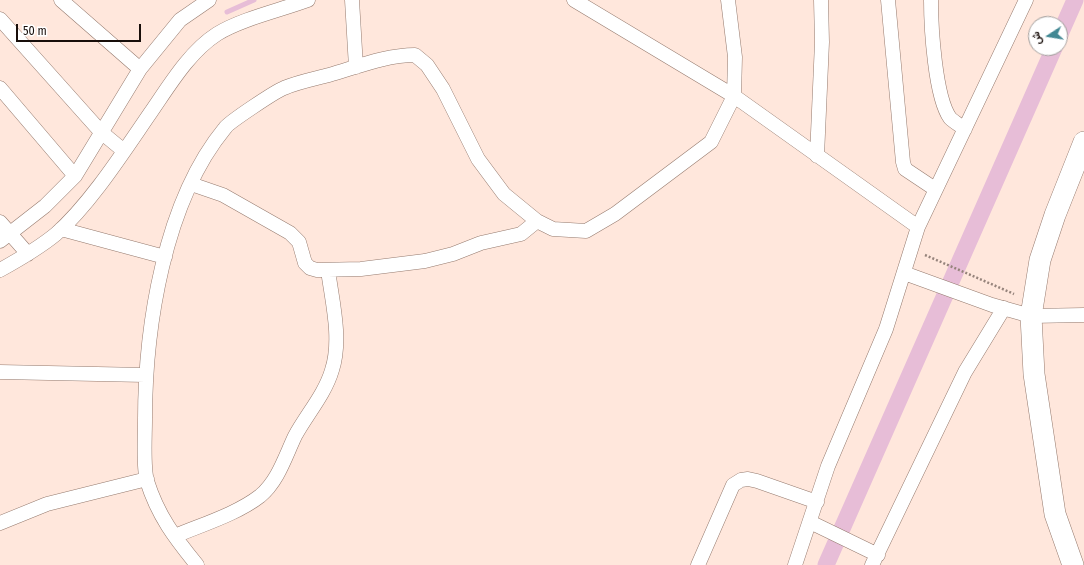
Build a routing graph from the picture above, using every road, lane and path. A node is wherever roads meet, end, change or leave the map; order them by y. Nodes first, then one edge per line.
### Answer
1 (61, 0) edge
2 (209, 0) edge
3 (308, 0) edge
4 (352, 0) edge
5 (574, 0) edge
6 (728, 0) edge
7 (821, 0) edge
8 (888, 0) edge
9 (931, 0) edge
10 (1026, 0) edge
11 (0, 19) edge
12 (356, 67) junction
13 (140, 69) junction
14 (0, 88) edge
15 (734, 96) junction
16 (965, 129) junction
17 (101, 132) junction
18 (1084, 142) edge
19 (124, 151) junction
20 (817, 156) junction
21 (75, 176) junction
22 (190, 184) junction
23 (935, 189) junction
24 (537, 221) junction
25 (0, 222) edge
26 (918, 227) junction
27 (61, 229) junction
28 (6, 238) edge
29 (912, 249) junction
30 (28, 254) junction
31 (165, 258) junction
32 (0, 270) edge
33 (328, 270) junction
34 (904, 273) junction
35 (998, 306) junction
36 (1032, 309) junction
37 (1084, 315) edge
38 (0, 372) edge
39 (145, 375) junction
40 (147, 480) junction
41 (817, 502) junction
42 (810, 522) junction
43 (0, 523) edge
44 (174, 536) junction
45 (875, 560) edge
46 (197, 565) edge
47 (698, 565) edge
48 (795, 565) edge
49 (1073, 565) edge

1 - 13 street
2 - 13 street
3 - 19 street
4 - 12 street
5 - 15 street
6 - 15 street
7 - 20 street
8 - 23 street
9 - 16 street
10 - 16 street
11 - 17 street
12 - 22 street
12 - 24 street
13 - 17 street
14 - 21 street
15 - 20 street
15 - 24 street
16 - 23 street
17 - 19 street
17 - 21 street
18 - 36 street
19 - 27 street
20 - 26 street
21 - 28 street
22 - 31 street
22 - 33 street
23 - 26 street
24 - 33 street
25 - 28 street
26 - 29 street
27 - 30 street
27 - 31 street
28 - 30 street
29 - 34 street
29 - 36 path
30 - 32 street
31 - 39 street
33 - 44 street
34 - 35 street
34 - 41 street
35 - 36 street
35 - 45 street
36 - 37 street
36 - 49 street
38 - 39 street
39 - 40 street
40 - 43 street
40 - 44 street
41 - 42 street
41 - 47 street
42 - 45 street
42 - 48 street
44 - 46 street

